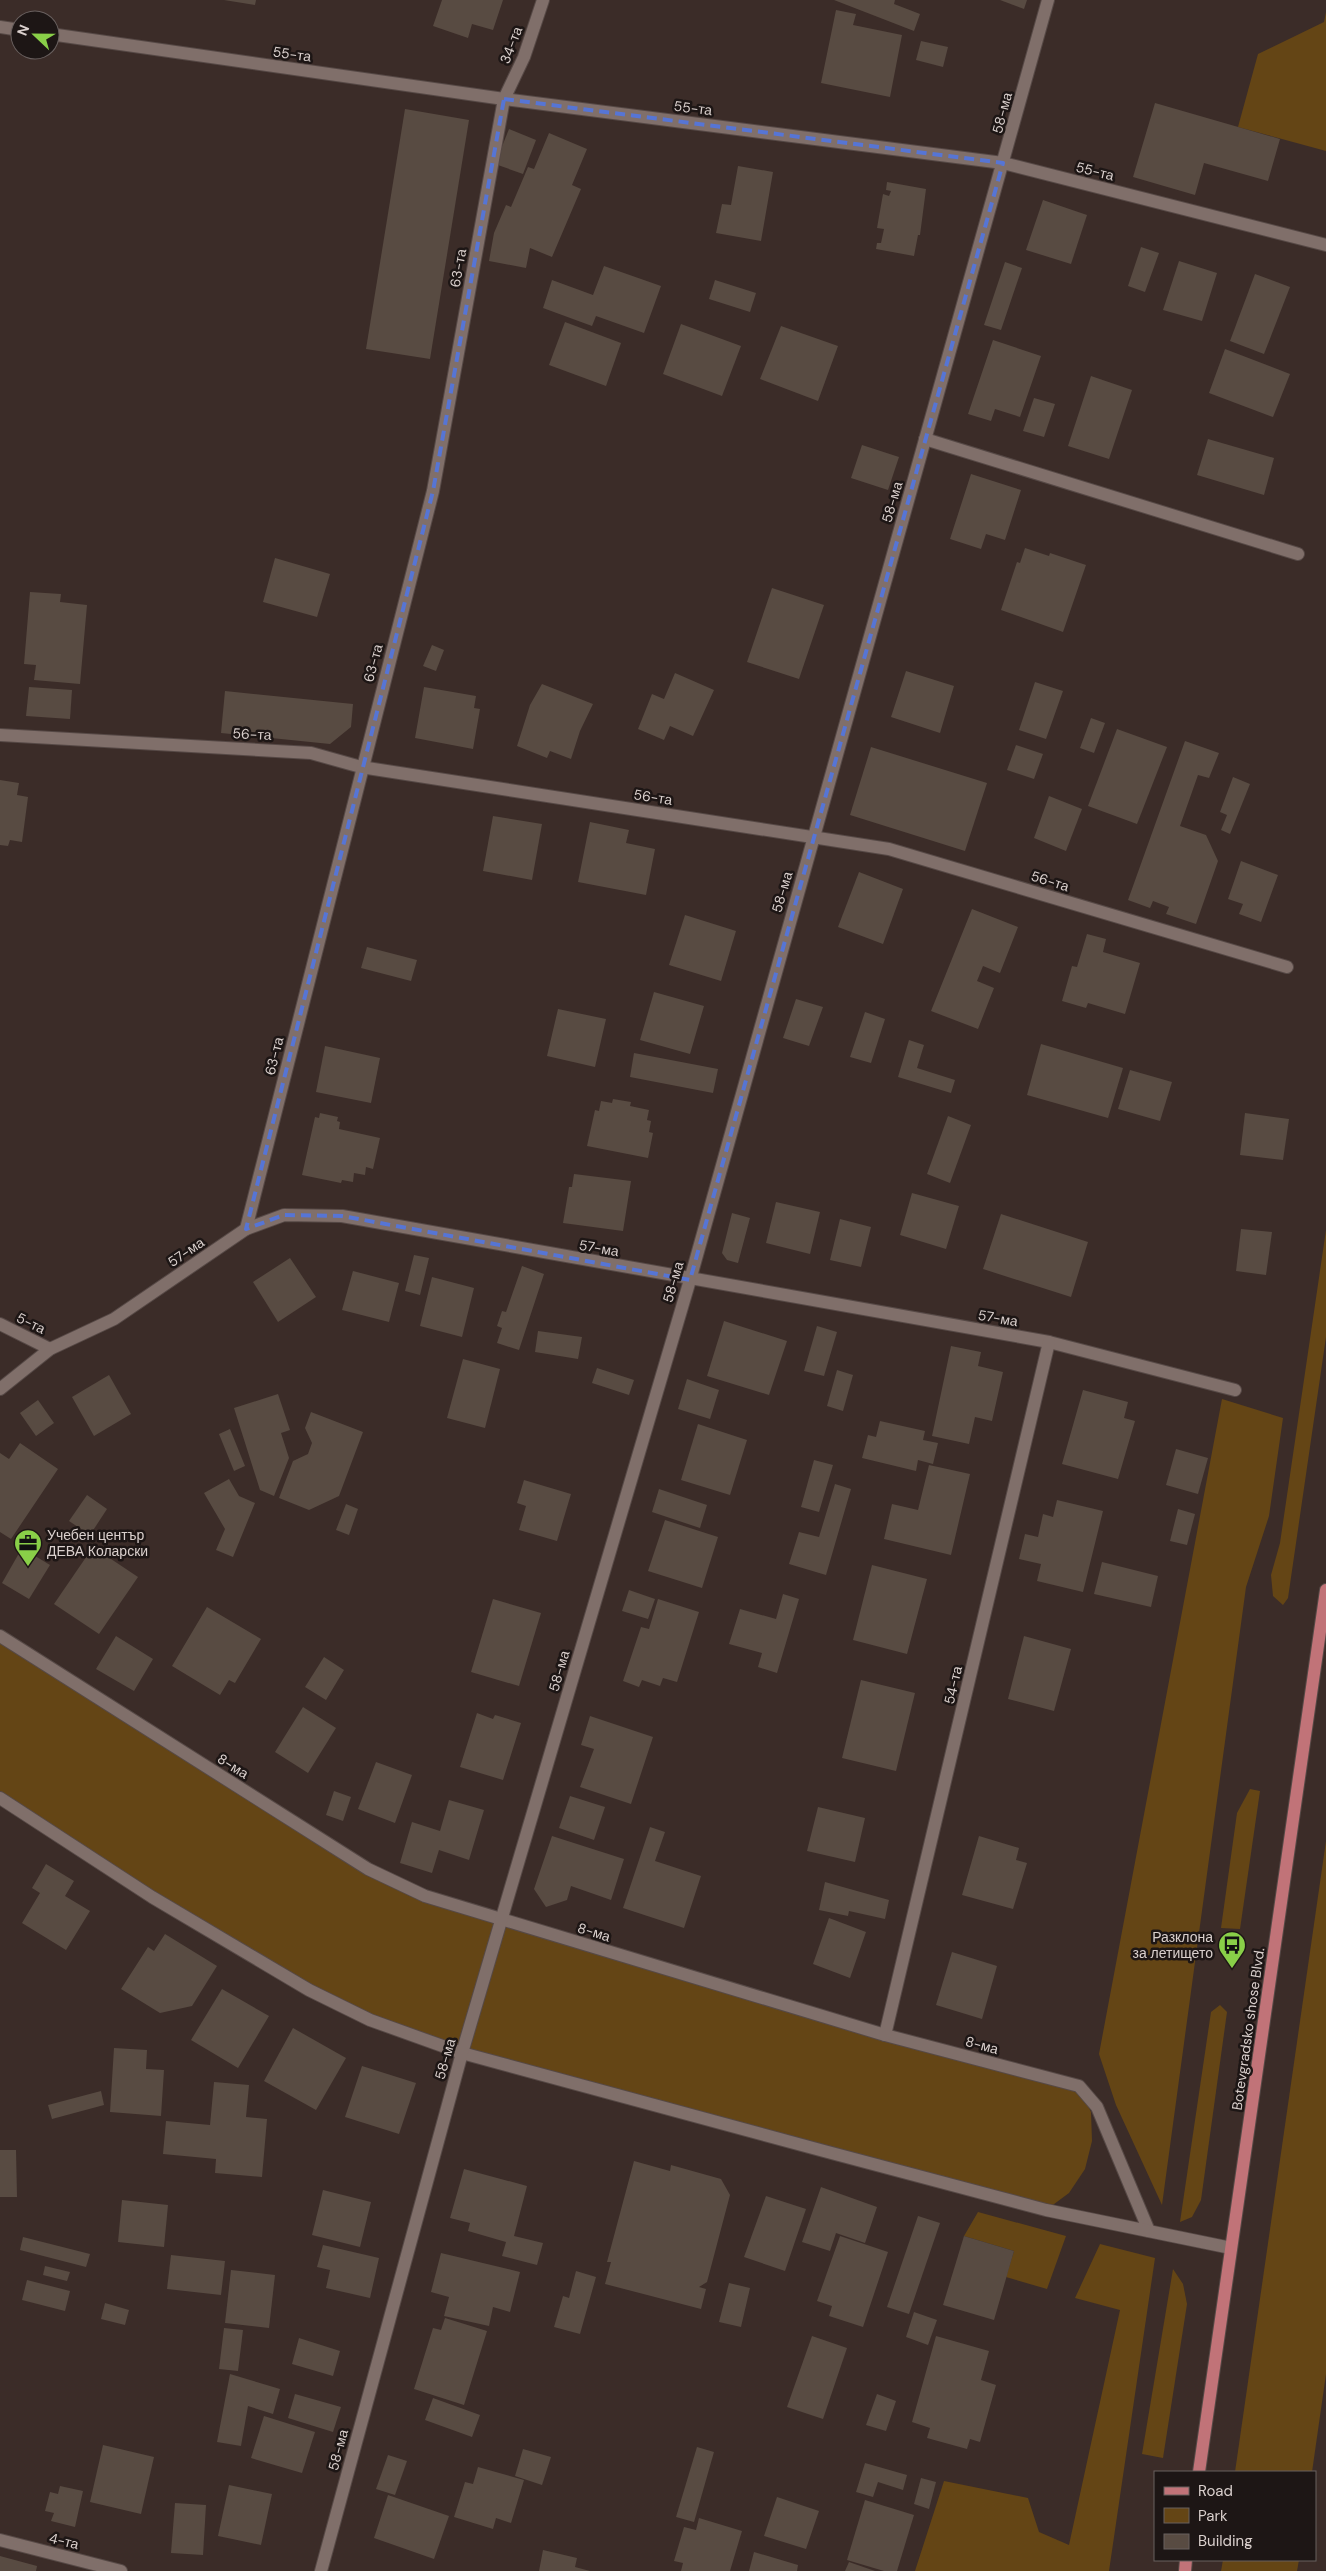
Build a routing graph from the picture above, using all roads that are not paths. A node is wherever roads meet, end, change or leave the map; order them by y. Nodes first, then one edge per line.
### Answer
1 (543, 0) edge
2 (1048, 0) edge
3 (60, 35) edge
4 (504, 99) junction
5 (1004, 163) junction
6 (1326, 245) edge
7 (925, 439) junction
8 (1298, 554) dead end
9 (0, 735) edge
10 (361, 767) junction
11 (813, 837) junction
12 (1287, 967) dead end
13 (246, 1230) junction
14 (690, 1280) junction
15 (0, 1324) edge
16 (1049, 1342) junction
17 (50, 1348) junction
18 (0, 1389) edge
19 (1235, 1390) dead end
20 (1326, 1590) edge
21 (0, 1636) edge
22 (0, 1798) edge
23 (501, 1919) junction
24 (885, 2035) junction
25 (462, 2053) junction
26 (1149, 2231) junction
27 (1231, 2248) junction
28 (1199, 2471) edge
29 (0, 2540) edge
30 (121, 2571) edge
31 (321, 2571) edge

1 - 4 street, 34-та
2 - 5 street, 58-ма
3 - 4 street, 55-та
4 - 5 street, 55-та
4 - 10 street, 63-та
5 - 6 street, 55-та
5 - 7 street, 58-ма
7 - 8 street
7 - 11 street, 58-ма
9 - 10 street, 56-та
10 - 11 street, 56-та
10 - 13 street, 63-та
11 - 12 street, 56-та
11 - 14 street, 58-ма
13 - 14 street, 57-ма
13 - 17 street, 57-ма
14 - 16 street, 57-ма
14 - 23 street, 58-ма
15 - 17 street, 5-та
16 - 19 street, 57-ма
16 - 24 street, 54-та
17 - 18 street, 57-ма
20 - 27 main road, Botevgradsko shose Blvd.
21 - 23 street, 8-ма
22 - 25 street
23 - 24 street, 8-ма
23 - 25 street, 58-ма
24 - 26 street, 8-ма
25 - 26 street
25 - 31 street, 58-ма
26 - 27 street
27 - 28 main road, Botevgradsko shose Blvd.
29 - 30 street, 4-та

